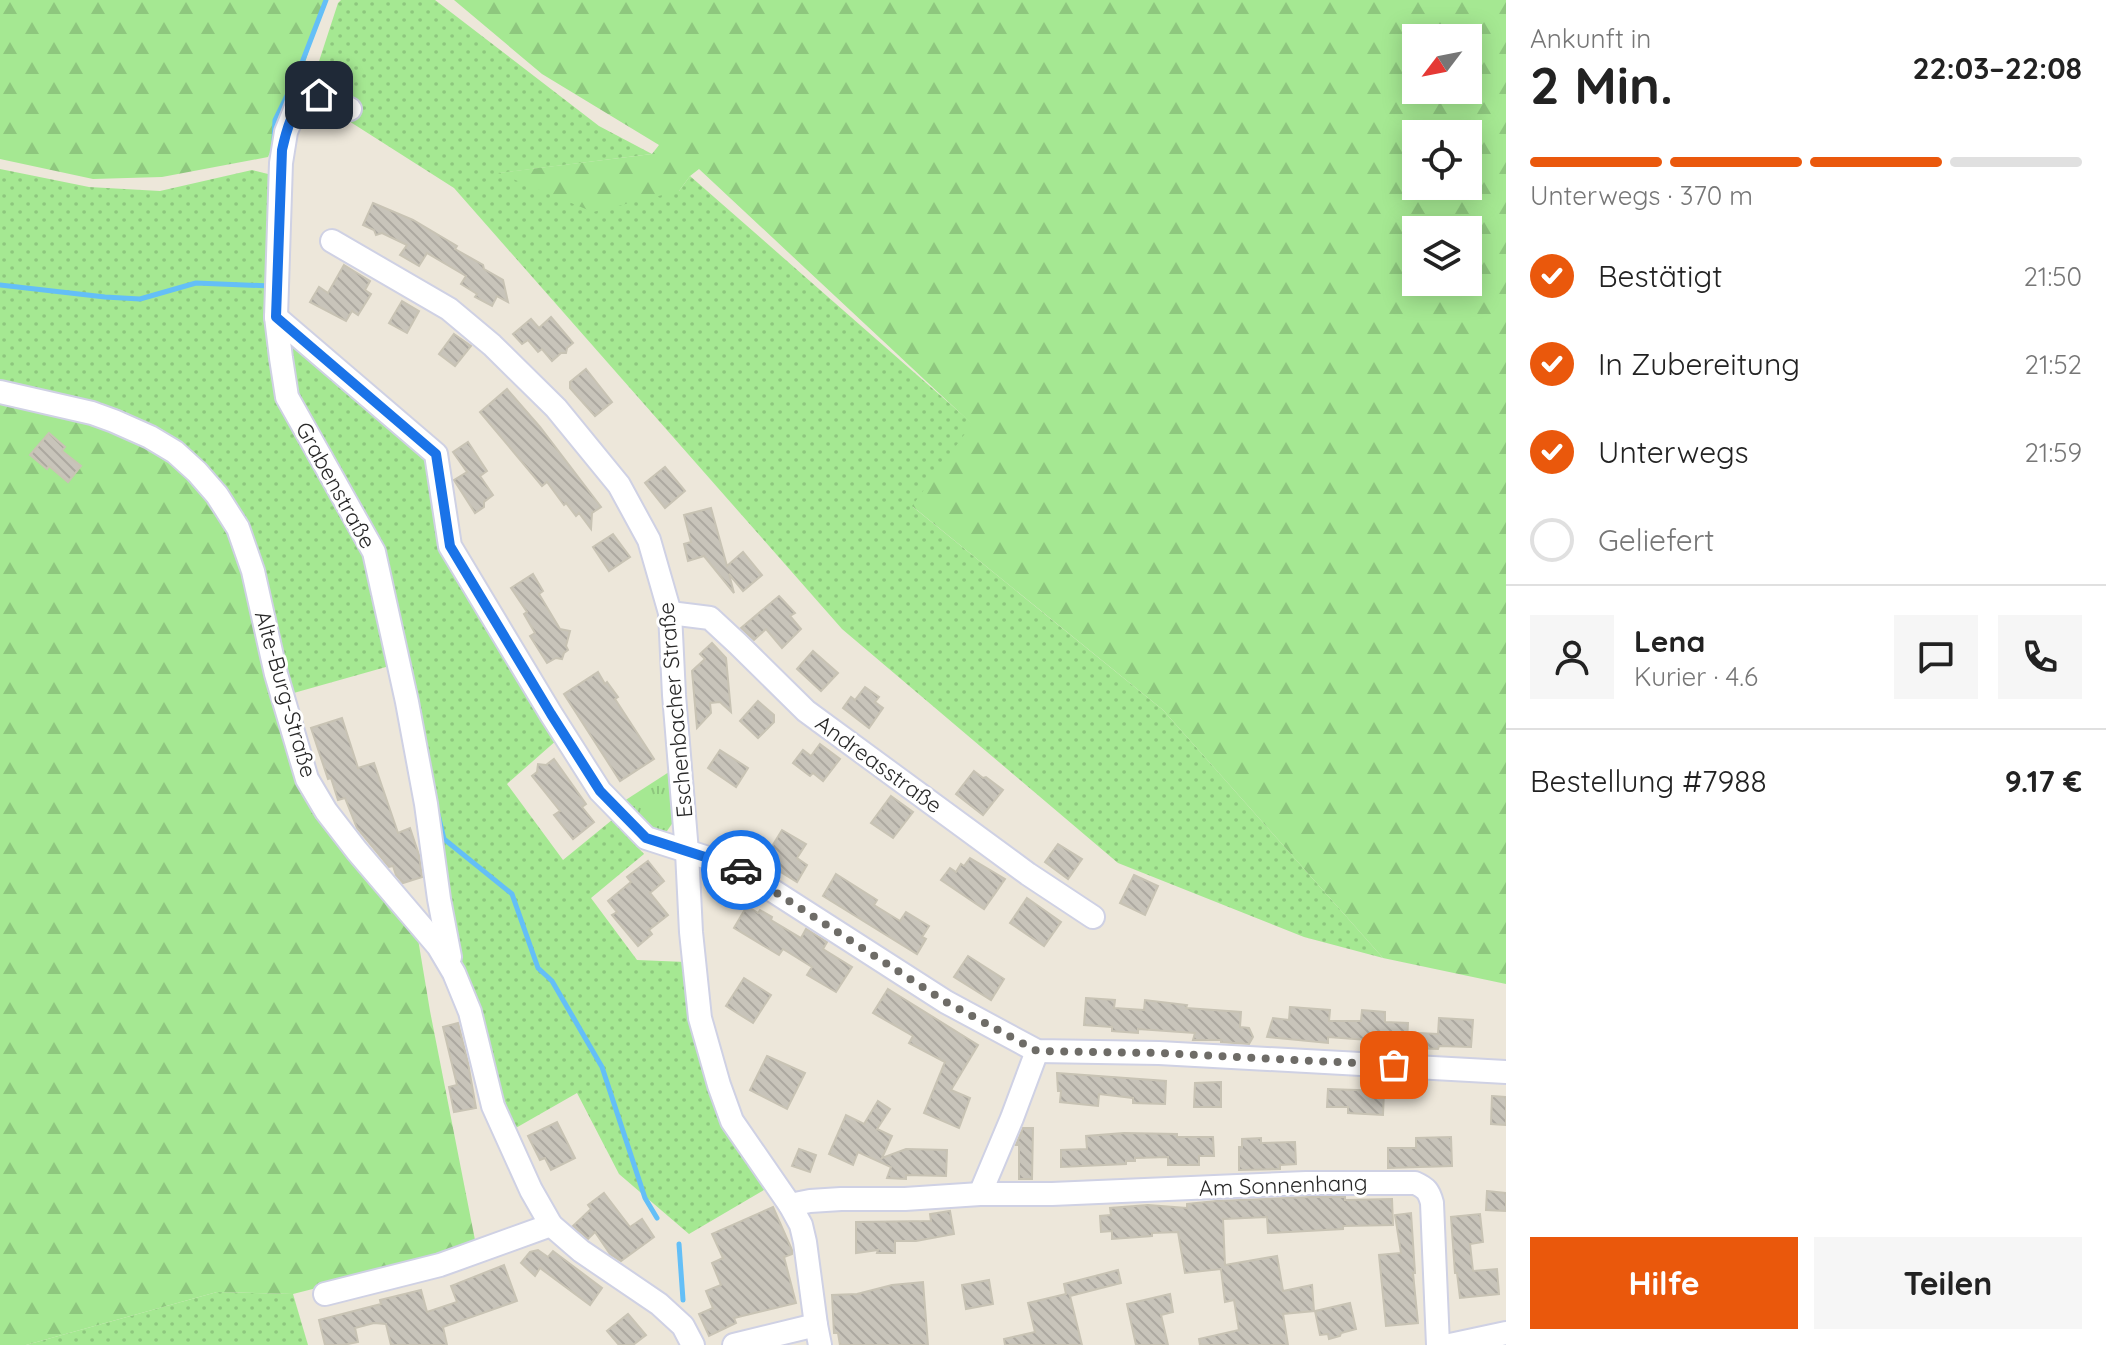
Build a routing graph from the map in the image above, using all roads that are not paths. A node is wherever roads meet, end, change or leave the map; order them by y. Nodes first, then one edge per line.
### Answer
1 (350, 109) dead end
2 (332, 241) dead end
3 (276, 317) junction
4 (0, 392) edge
5 (670, 613) junction
6 (687, 852) junction
7 (1093, 917) dead end
8 (454, 973) junction
9 (1037, 1051) junction
10 (1506, 1072) edge
11 (980, 1194) junction
12 (790, 1205) junction
13 (551, 1225) junction
14 (325, 1294) dead end
15 (1506, 1333) edge
16 (818, 1335) edge
17 (693, 1345) edge
18 (734, 1345) edge
19 (1438, 1345) edge
20 (1450, 1345) edge

1 - 3 street, Grabenstraße
2 - 5 street, Eschenbacher Straße
3 - 6 street
3 - 8 street, Grabenstraße
4 - 8 street, Alte-Burg-Straße
5 - 6 street, Eschenbacher Straße
5 - 7 street, Andreasstraße
6 - 9 street
6 - 12 street, Eschenbacher Straße
8 - 13 street, Alte-Burg-Straße
9 - 10 street
9 - 11 street
11 - 12 street, Am Sonnenhang
11 - 19 street, Am Sonnenhang
12 - 16 street, Eschenbacher Straße
13 - 14 street
13 - 17 street, Alte-Burg-Straße
15 - 20 street
16 - 18 street

